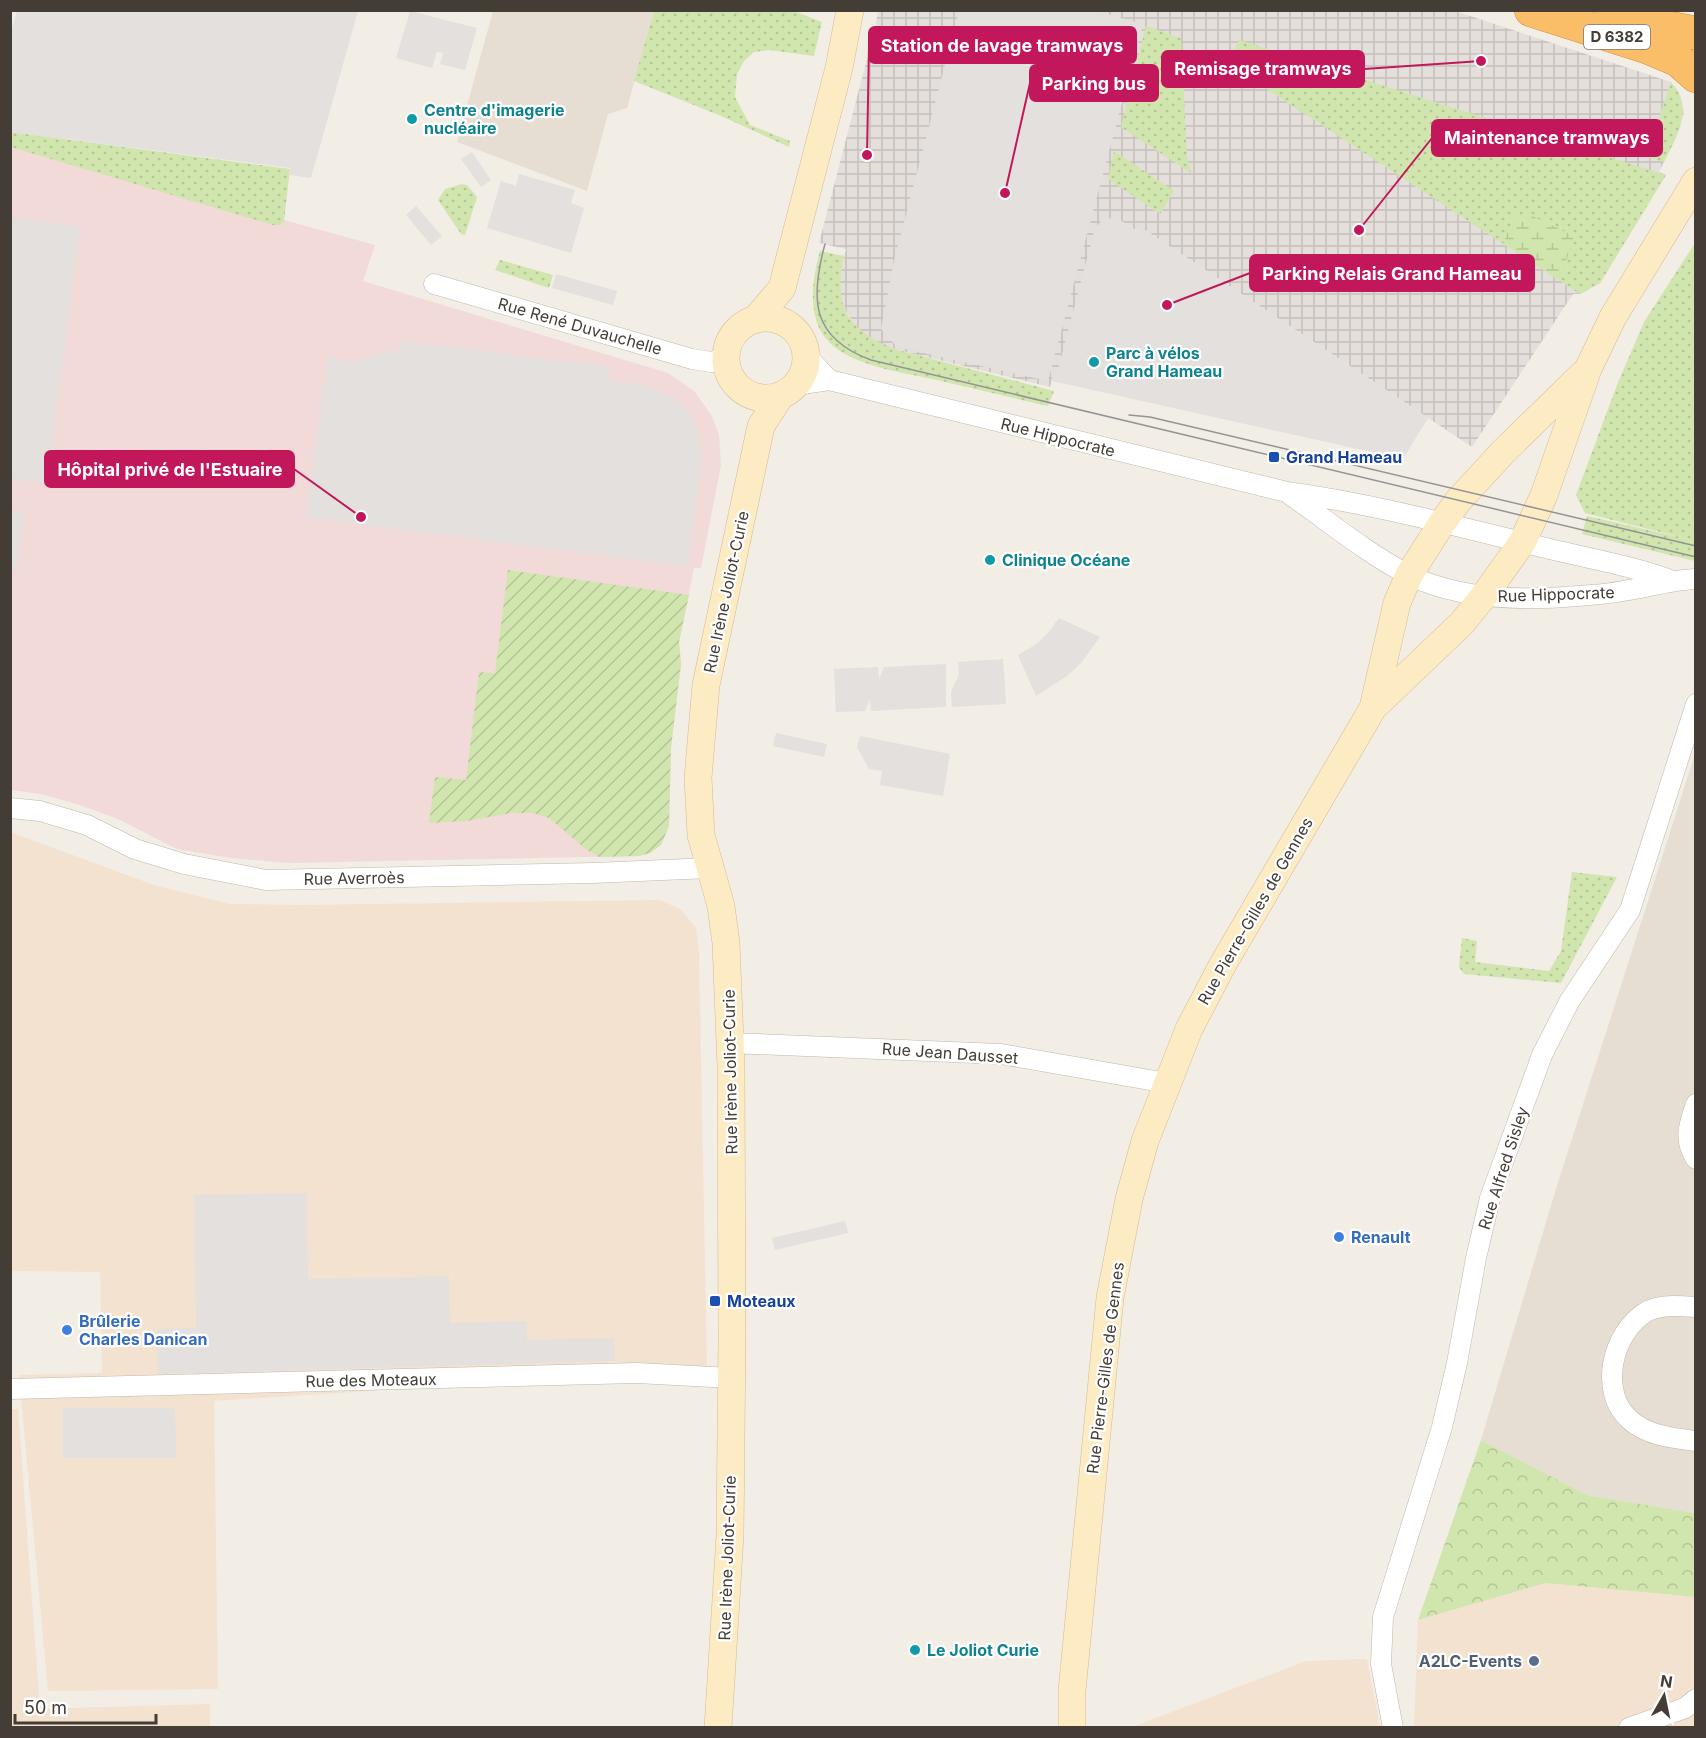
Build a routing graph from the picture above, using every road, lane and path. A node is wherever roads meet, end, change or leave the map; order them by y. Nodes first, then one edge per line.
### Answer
1 (850, 10) edge
2 (1531, 10) edge
3 (1606, 10) edge
4 (1695, 33) edge
5 (1695, 76) edge
6 (1695, 181) edge
7 (434, 284) dead end
8 (782, 288) junction
9 (755, 320) junction
10 (796, 331) junction
11 (806, 355) junction
12 (726, 358) junction
13 (1588, 369) junction
14 (829, 380) junction
15 (789, 390) junction
16 (750, 395) junction
17 (760, 426) junction
18 (1287, 492) junction
19 (1442, 523) junction
20 (1523, 541) junction
21 (1409, 574) junction
22 (1695, 579) edge
23 (1673, 581) junction
24 (1484, 596) junction
25 (1373, 708) junction
26 (1695, 708) edge
27 (10, 808) edge
28 (710, 868) junction
29 (730, 1042) junction
30 (1167, 1083) junction
31 (1695, 1104) edge
32 (1695, 1158) edge
33 (1695, 1307) edge
34 (731, 1378) junction
35 (10, 1389) edge
36 (1695, 1441) edge
37 (1072, 1691) junction
38 (1695, 1700) edge
39 (718, 1728) edge
40 (1064, 1728) edge
41 (1072, 1728) edge
42 (1393, 1728) edge
43 (1629, 1728) edge

1 - 8 main road
2 - 5 highway, D 6382
3 - 4 highway, D 6382
6 - 13 main road, Rue Pierre-Gilles de Gennes
7 - 12 street, Rue René Duvauchelle
8 - 9 main road
8 - 10 main road
9 - 10 main road
9 - 12 main road
10 - 11 main road
11 - 14 street
11 - 15 main road
12 - 16 main road
13 - 19 main road, Rue Pierre-Gilles de Gennes
13 - 20 main road, Rue Pierre-Gilles de Gennes
14 - 15 street, Rue Hippocrate
14 - 18 street, Rue Hippocrate
15 - 16 main road
15 - 17 main road, Rue Irène Joliot-Curie
16 - 17 main road, Rue Irène Joliot-Curie
17 - 28 main road, Rue Irène Joliot-Curie
18 - 19 street, Rue Hippocrate
18 - 21 street, Rue Hippocrate
19 - 20 street, Rue Hippocrate
19 - 21 main road, Rue Pierre-Gilles de Gennes
20 - 23 street, Rue Hippocrate
20 - 24 main road, Rue Pierre-Gilles de Gennes
21 - 24 street, Rue Hippocrate
21 - 25 main road, Rue Pierre-Gilles de Gennes
22 - 23 street, Rue Hippocrate
23 - 24 street, Rue Hippocrate
24 - 25 main road, Rue Pierre-Gilles de Gennes
25 - 30 main road, Rue Pierre-Gilles de Gennes
26 - 42 street, Rue Alfred Sisley
27 - 28 street, Rue Averroès
28 - 29 main road, Rue Irène Joliot-Curie
29 - 30 street, Rue Jean Dausset
29 - 34 main road, Rue Irène Joliot-Curie
30 - 37 main road, Rue Pierre-Gilles de Gennes
31 - 32 street
33 - 36 street
34 - 35 street, Rue des Moteaux
34 - 39 main road, Rue Irène Joliot-Curie
37 - 40 main road, Rue Pierre-Gilles de Gennes
37 - 41 main road, Rue Pierre-Gilles de Gennes
38 - 43 street

